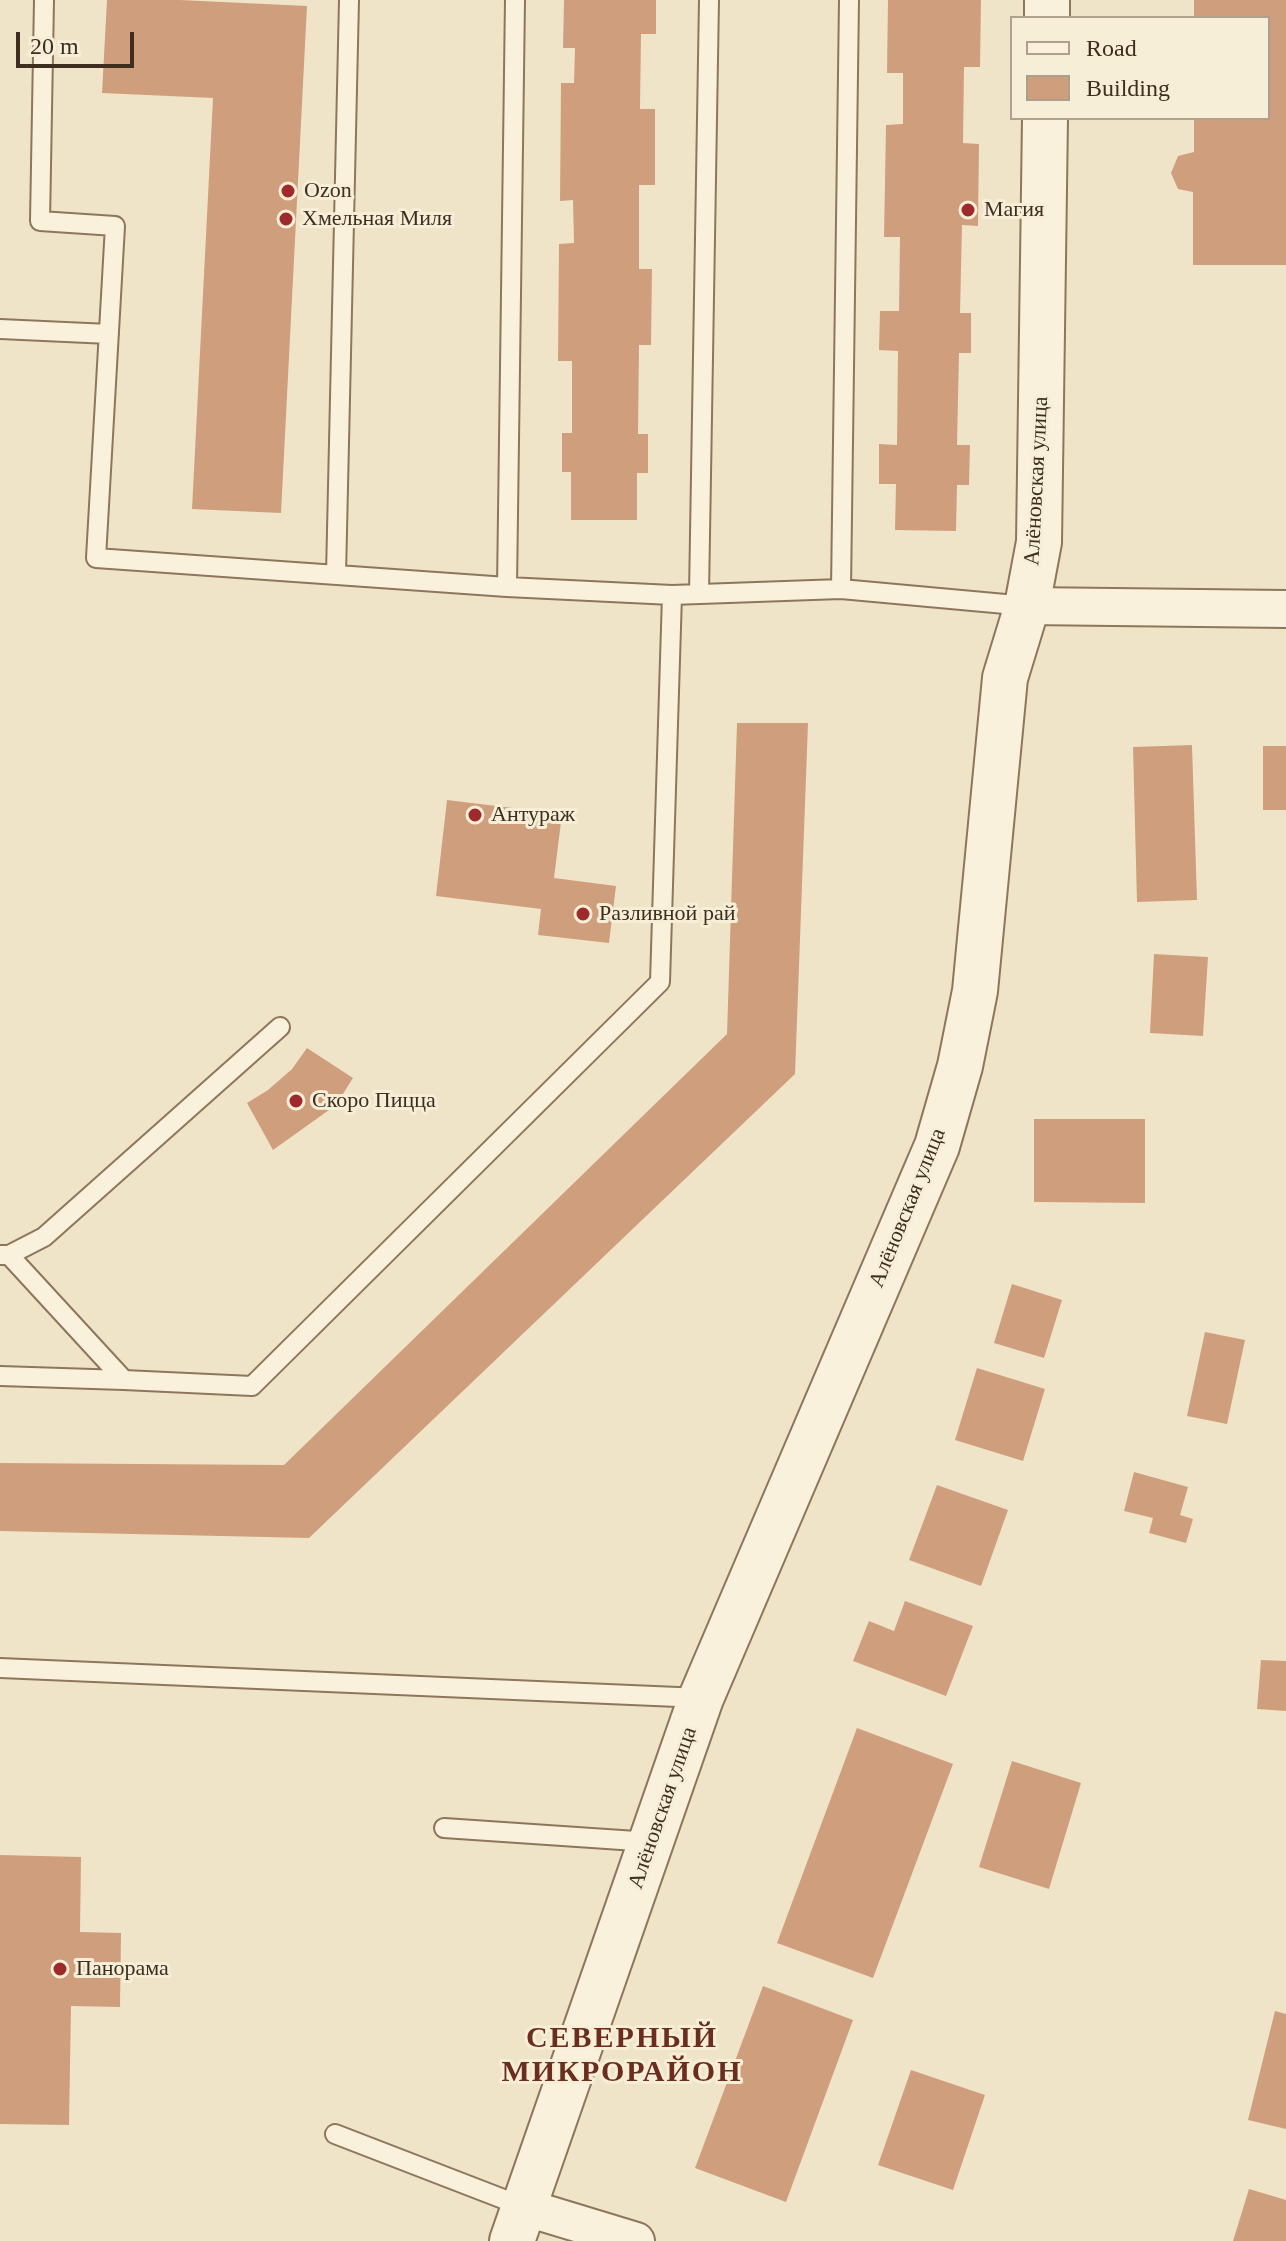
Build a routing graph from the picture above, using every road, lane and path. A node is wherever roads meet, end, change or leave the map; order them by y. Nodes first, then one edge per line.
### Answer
1 (44, 0) edge
2 (349, 0) edge
3 (515, 0) edge
4 (709, 0) edge
5 (849, 0) edge
6 (1045, 120) edge
7 (0, 329) edge
8 (109, 334) junction
9 (336, 575) junction
10 (507, 587) junction
11 (841, 589) junction
12 (699, 594) junction
13 (672, 595) junction
14 (1027, 606) junction
15 (1286, 609) edge
16 (280, 1027) dead end
17 (5, 1255) edge
18 (0, 1376) edge
19 (124, 1380) junction
20 (0, 1668) edge
21 (701, 1698) junction
22 (444, 1828) dead end
23 (651, 1842) junction
24 (335, 2134) dead end
25 (518, 2224) edge
26 (636, 2241) edge

1 - 8 lane
2 - 9 lane
3 - 10 lane
4 - 12 lane
5 - 11 lane
6 - 14 street, Алёновская улица
7 - 8 lane
8 - 9 lane
9 - 10 lane
10 - 13 lane
11 - 12 lane
11 - 14 lane
12 - 13 lane
13 - 19 lane
14 - 15 street
14 - 21 street, Алёновская улица
16 - 17 lane
17 - 19 lane
18 - 19 lane
20 - 21 lane
21 - 23 street, Алёновская улица
22 - 23 lane
23 - 25 street, Алёновская улица
24 - 25 lane
25 - 26 street

